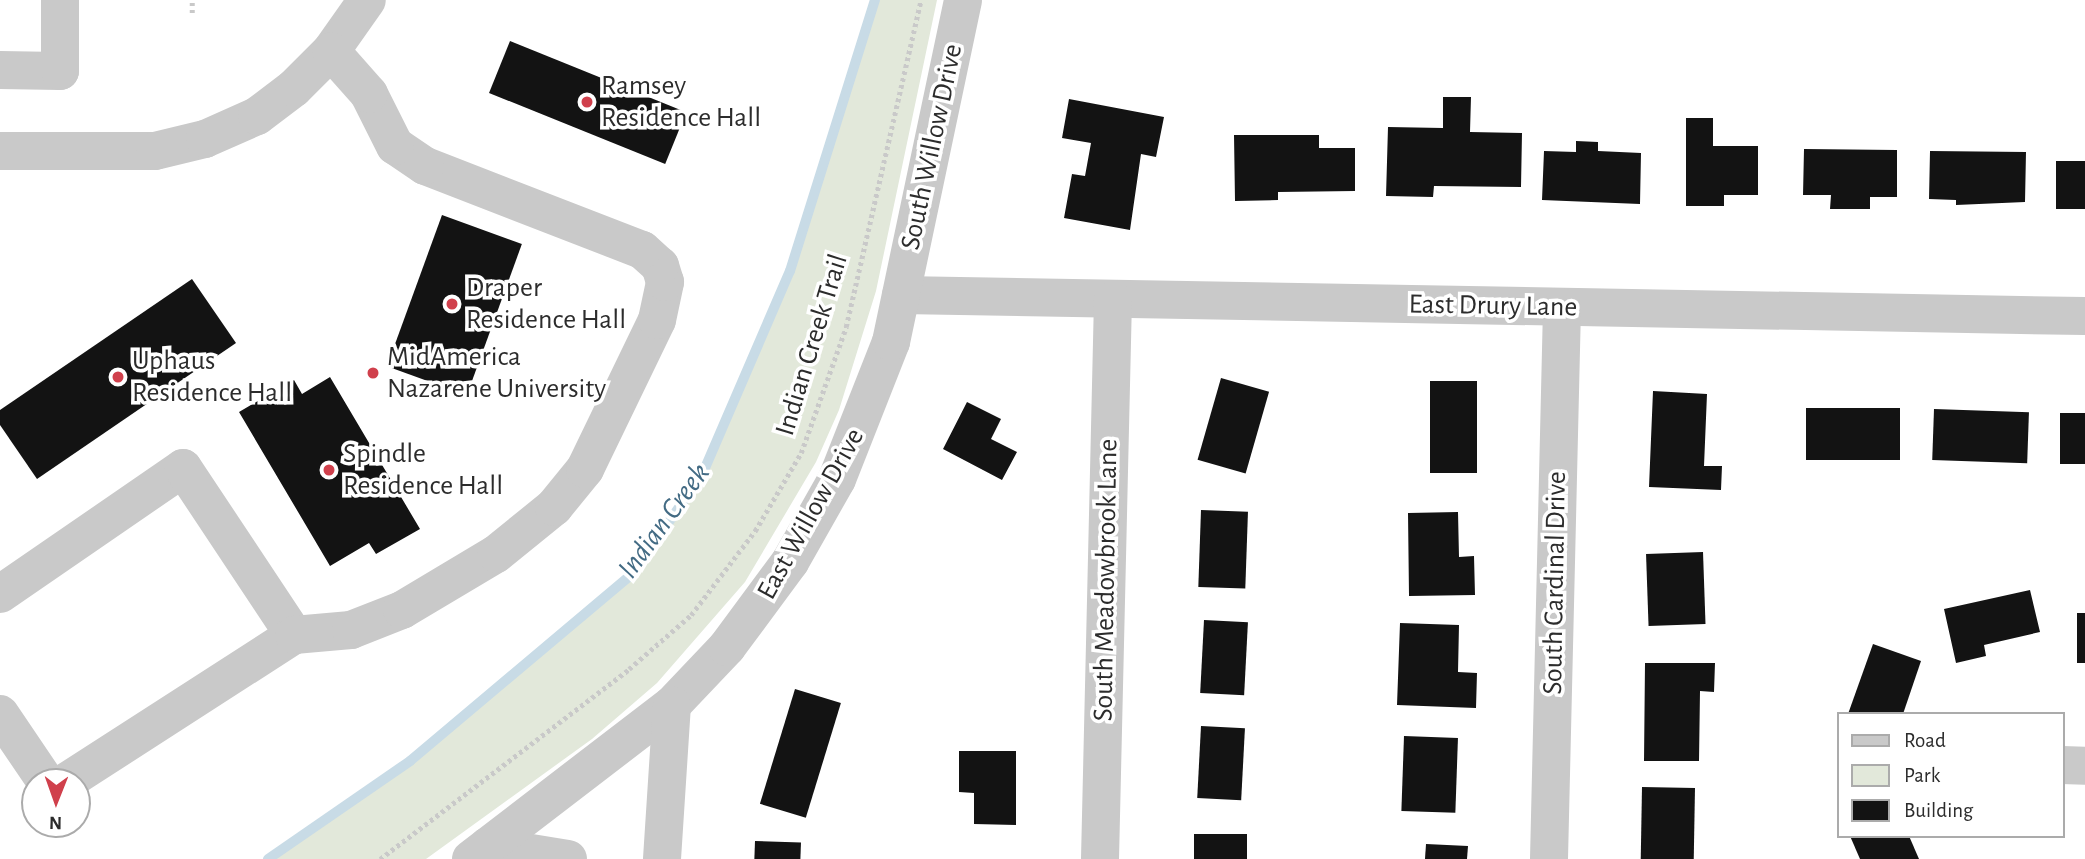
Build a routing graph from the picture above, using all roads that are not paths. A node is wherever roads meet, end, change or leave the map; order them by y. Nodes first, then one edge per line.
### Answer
1 (60, 0) edge
2 (367, 0) edge
3 (963, 0) edge
4 (331, 51) junction
5 (0, 70) edge
6 (0, 151) edge
7 (901, 295) junction
8 (1113, 300) junction
9 (1562, 307) junction
10 (2085, 316) edge
11 (0, 594) edge
12 (294, 635) junction
13 (672, 705) junction
14 (0, 714) edge
15 (2064, 765) edge
16 (2085, 766) edge
17 (37, 768) edge
18 (88, 768) edge
19 (480, 853) edge
20 (568, 859) edge
21 (662, 859) edge
22 (1100, 859) edge
23 (1549, 859) edge

1 - 5 street
2 - 4 street
3 - 7 street, South Willow Drive
4 - 6 street
4 - 12 street
7 - 8 street, East Drury Lane
7 - 13 street, East Willow Drive
8 - 9 street, East Drury Lane
8 - 22 street, South Meadowbrook Lane
9 - 10 street, East Drury Lane
9 - 23 street, South Cardinal Drive
11 - 12 street
12 - 18 street
13 - 19 street, East Willow Drive
13 - 21 street
14 - 17 street
15 - 16 street
19 - 20 street

